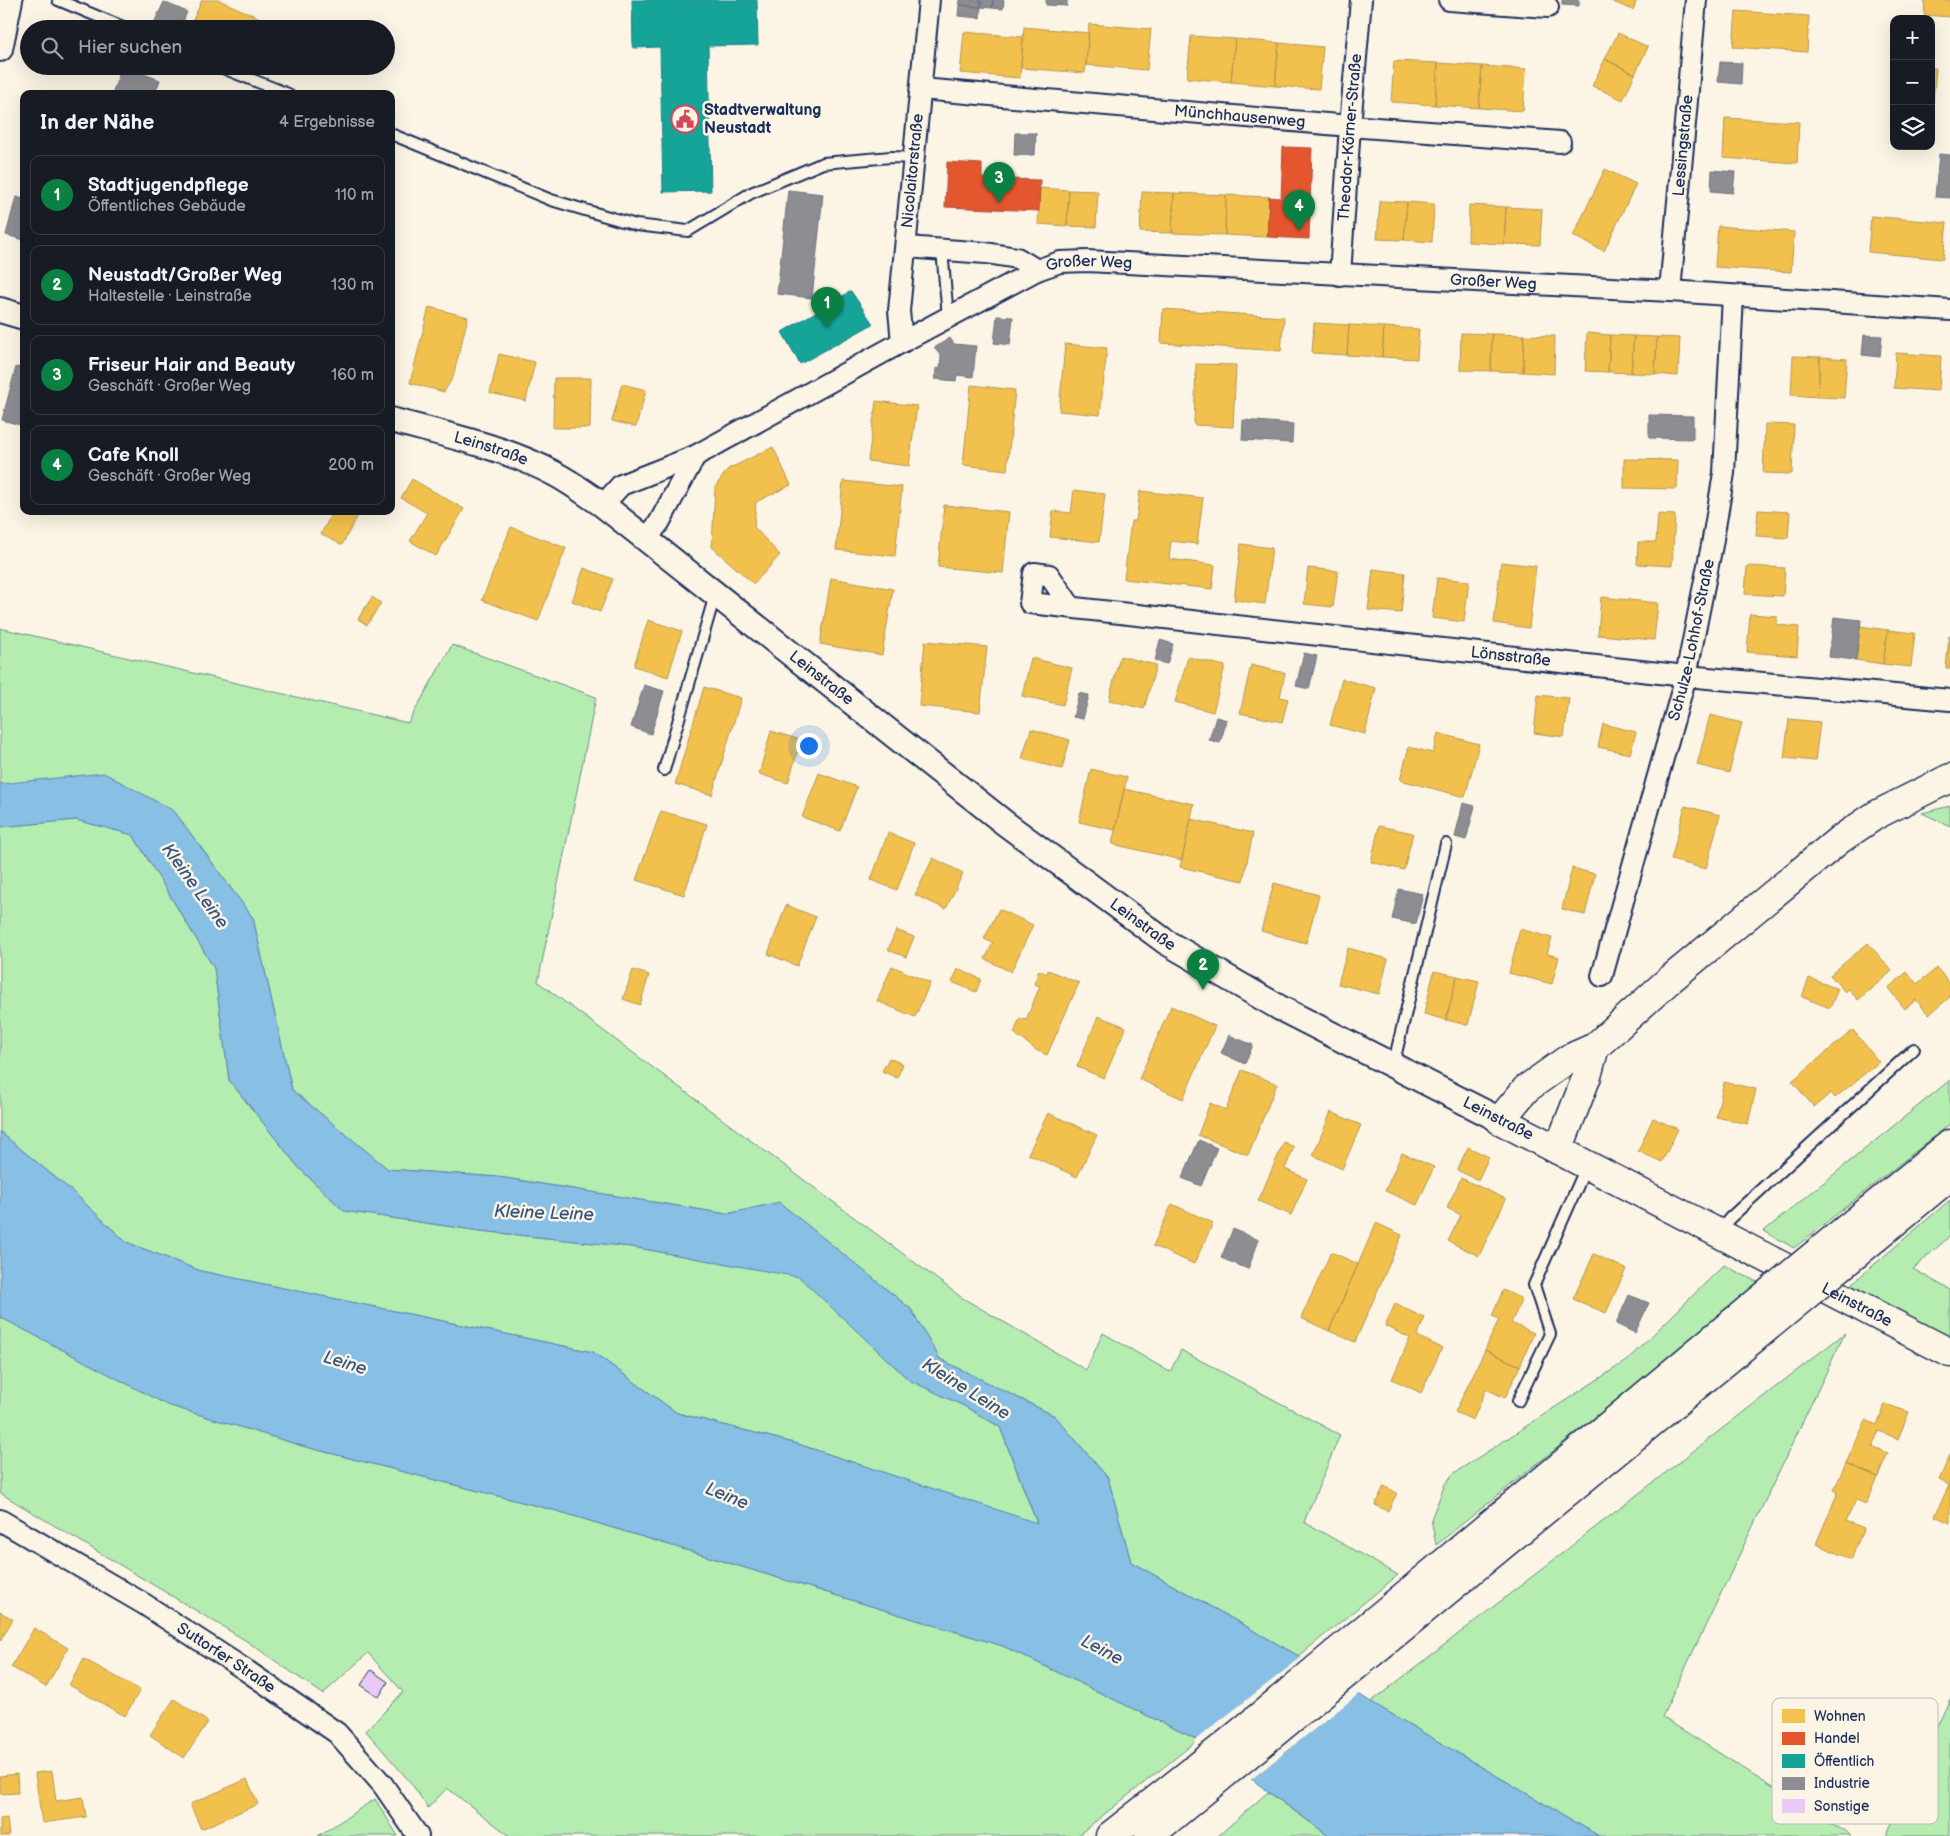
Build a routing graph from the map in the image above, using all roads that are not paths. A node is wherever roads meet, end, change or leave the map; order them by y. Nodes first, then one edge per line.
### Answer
1 (10, 0) edge
2 (58, 0) edge
3 (929, 0) edge
4 (1361, 0) edge
5 (1450, 0) edge
6 (1696, 0) edge
7 (1548, 4) edge
8 (106, 20) edge
9 (0, 49) edge
10 (240, 75) edge
11 (921, 89) junction
12 (278, 90) edge
13 (1350, 126) junction
14 (395, 136) edge
15 (1560, 142) dead end
16 (914, 158) junction
17 (906, 247) junction
18 (942, 250) junction
19 (1037, 270) junction
20 (1340, 275) junction
21 (1670, 291) junction
22 (1733, 296) junction
23 (0, 310) edge
24 (1950, 310) edge
25 (20, 316) edge
26 (948, 317) junction
27 (902, 342) junction
28 (395, 421) edge
29 (695, 456) junction
30 (604, 505) junction
31 (646, 539) junction
32 (716, 594) junction
33 (1071, 607) dead end
34 (1686, 676) junction
35 (1950, 700) edge
36 (664, 770) dead end
37 (1950, 778) edge
38 (1950, 793) edge
39 (1876, 815) junction
40 (1446, 844) dead end
41 (1602, 976) dead end
42 (1595, 1047) junction
43 (1914, 1049) dead end
44 (1393, 1066) junction
45 (1500, 1120) junction
46 (1950, 1144) edge
47 (1558, 1150) junction
48 (1588, 1164) junction
49 (1950, 1176) edge
50 (1718, 1232) junction
51 (1846, 1246) junction
52 (1742, 1331) junction
53 (1950, 1353) edge
54 (1518, 1401) dead end
55 (0, 1520) edge
56 (418, 1836) edge
57 (1110, 1836) edge
58 (1149, 1836) edge

1 - 9 street
2 - 8 lane
3 - 11 street, Nicolaitorstraße
4 - 13 street, Theodor-Körner-Straße
5 - 7 street
6 - 21 street, Lessingstraße
10 - 12 lane
11 - 13 street, Münchhausenweg
11 - 16 street, Nicolaitorstraße
13 - 15 street, Münchhausenweg
13 - 20 street, Theodor-Körner-Straße
14 - 16 lane
16 - 17 street, Nicolaitorstraße
17 - 18 street, Großer Weg
17 - 27 street, Nicolaitorstraße
18 - 19 street, Großer Weg
18 - 26 lane
19 - 20 street, Großer Weg
19 - 26 street, Großer Weg
20 - 21 street, Großer Weg
21 - 22 street, Großer Weg
22 - 24 street, Großer Weg
22 - 34 street, Schulze-Lohhof-Straße
23 - 25 street
26 - 27 street, Großer Weg
27 - 29 street, Großer Weg
28 - 30 street, Leinstraße
29 - 30 street, Großer Weg
29 - 31 street
30 - 31 street, Leinstraße
31 - 32 street, Leinstraße
32 - 36 lane
32 - 44 street, Leinstraße
33 - 34 street, Lönsstraße
34 - 35 street, Lönsstraße
34 - 41 street, Schulze-Lohhof-Straße
37 - 39 main road
38 - 39 main road
39 - 42 main road
40 - 44 lane
42 - 45 main road
42 - 47 main road
43 - 50 lane
44 - 45 street, Leinstraße
45 - 47 main road, Leinstraße
46 - 51 main road
47 - 48 main road, Leinstraße
48 - 50 main road, Leinstraße
48 - 54 lane
49 - 51 main road
50 - 53 main road, Leinstraße
51 - 52 main road, bridge
52 - 57 main road
52 - 58 main road
55 - 56 street, Suttorfer Straße

